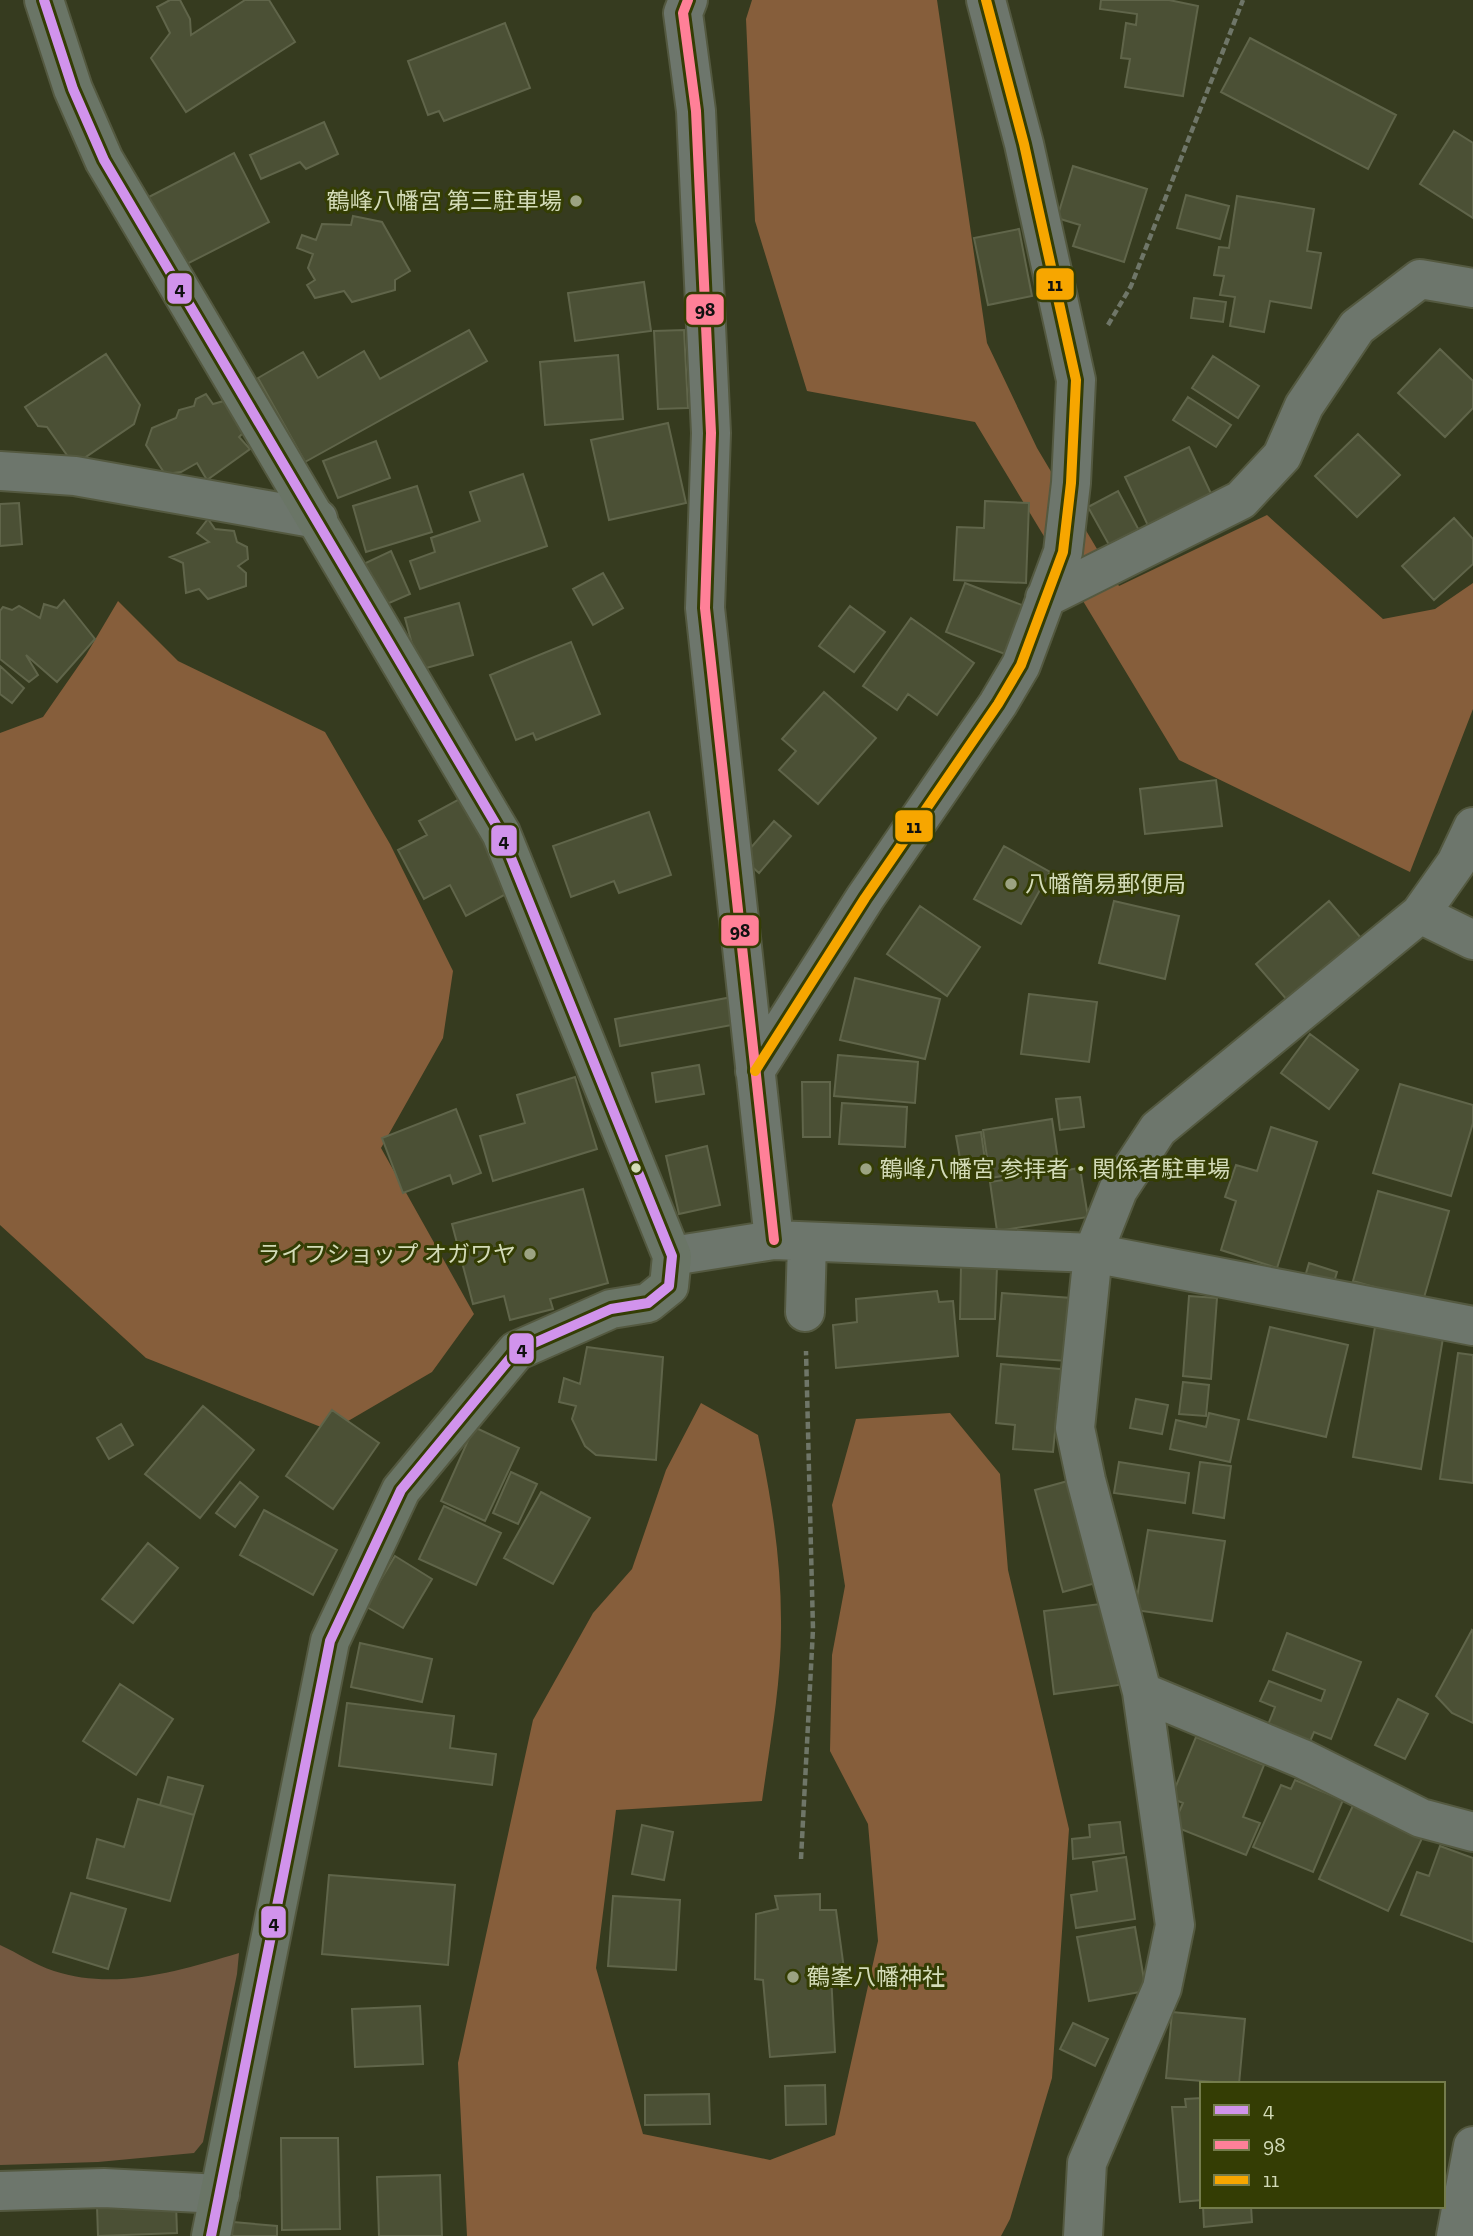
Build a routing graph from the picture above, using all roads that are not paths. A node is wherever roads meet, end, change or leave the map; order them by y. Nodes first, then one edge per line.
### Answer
1 (44, 0) edge
2 (688, 0) edge
3 (986, 0) edge
4 (1473, 288) edge
5 (0, 471) edge
6 (318, 519) junction
7 (1045, 598) junction
8 (1473, 827) edge
9 (1420, 914) junction
10 (1473, 940) edge
11 (755, 1071) junction
12 (791, 1242) junction
13 (1093, 1253) junction
14 (672, 1256) junction
15 (805, 1312) road end
16 (1473, 1326) edge
17 (1142, 1692) junction
18 (1473, 1832) edge
19 (1473, 2146) edge
20 (0, 2191) edge
21 (220, 2194) junction
22 (211, 2236) edge
23 (1083, 2236) edge
24 (1456, 2236) edge

1 - 6 main road
2 - 11 street
3 - 7 street
4 - 7 street
5 - 6 street
6 - 14 main road
7 - 11 street
8 - 9 street
9 - 10 street
9 - 13 street
11 - 12 street
12 - 13 street
12 - 14 street
12 - 15 street
13 - 16 street
13 - 17 street
14 - 21 main road
17 - 18 street
17 - 23 street
19 - 24 street
20 - 21 street
21 - 22 main road

